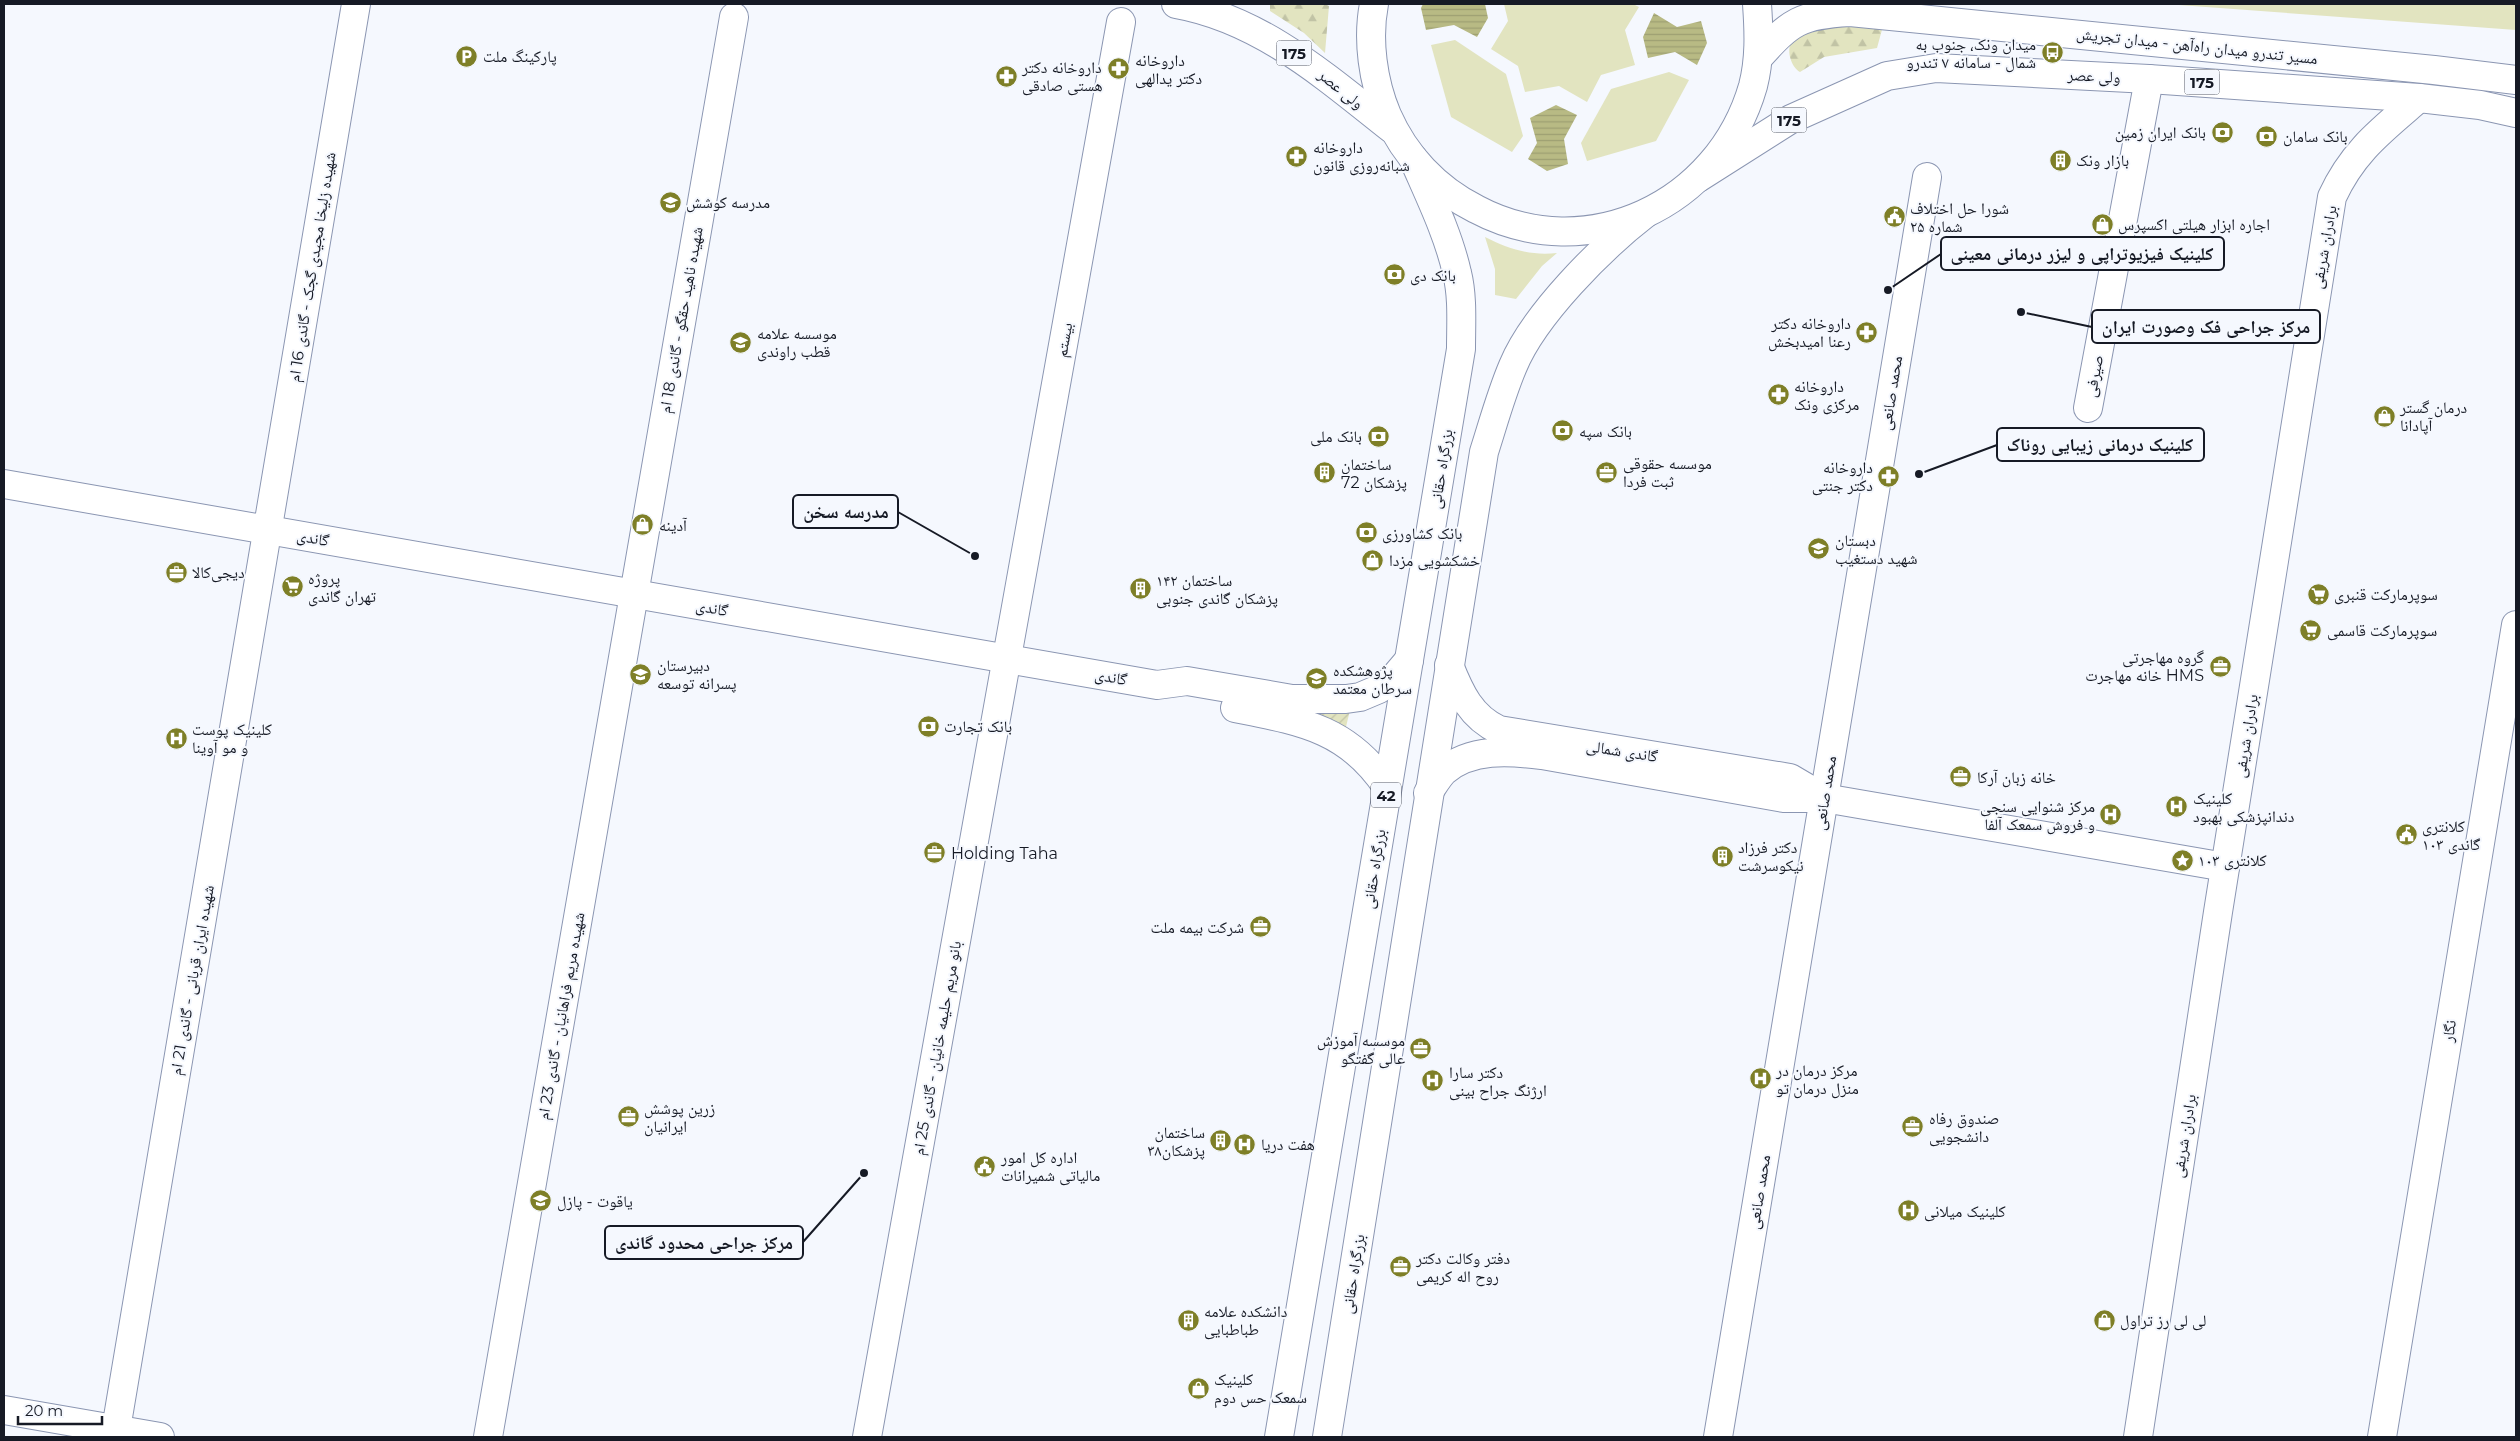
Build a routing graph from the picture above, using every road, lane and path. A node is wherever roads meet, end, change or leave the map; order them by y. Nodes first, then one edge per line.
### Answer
1 (356, 4) edge
2 (1176, 4) edge
3 (1757, 4) edge
4 (1367, 7) edge
5 (1890, 10) edge
6 (734, 17) dead end
7 (1121, 22) dead end
8 (1758, 58) junction
9 (2149, 79) junction
10 (2516, 80) edge
11 (2419, 98) junction
12 (2516, 113) edge
13 (1395, 132) junction
14 (1413, 158) junction
15 (1698, 178) junction
16 (1926, 178) dead end
17 (1645, 214) junction
18 (2088, 408) dead end
19 (4, 484) edge
20 (268, 530) junction
21 (634, 594) junction
22 (2516, 625) edge
23 (1006, 659) junction
24 (1409, 660) junction
25 (1449, 665) junction
26 (1157, 685) junction
27 (1387, 787) junction
28 (1428, 793) junction
29 (1824, 798) junction
30 (2225, 867) junction
31 (4, 1410) edge
32 (116, 1430) junction
33 (160, 1437) edge
34 (488, 1437) edge
35 (867, 1437) edge
36 (1279, 1437) edge
37 (1327, 1437) edge
38 (1718, 1437) edge
39 (2138, 1437) edge
40 (2382, 1437) edge

1 - 20 street, شهیده زلیخا مجیدی گجک - گاندی 16 ام
2 - 13 street, ولی عصر / 175
3 - 8 street
4 - 13 street
5 - 8 street, مسیر تندرو میدان راه‌آهن - میدان تجریش
5 - 10 street, مسیر تندرو میدان راه‌آهن - میدان تجریش
6 - 21 street, شهیده ناهید حقگو - گاندی 18 ام
7 - 23 street, بیستم
8 - 15 street
9 - 11 street, ولی عصر / 175
9 - 15 street, ولی عصر / 175
9 - 18 street, صیرفی
11 - 12 street, ولی عصر / 175
11 - 30 street, برادران شریفی
13 - 14 street
14 - 17 street
14 - 24 street, بزرگراه حقانی / 42
15 - 17 street
16 - 29 street, محمد صانعی
17 - 25 street, بزرگراه حقانی
19 - 20 street, گاندی
20 - 21 street, گاندی
20 - 32 street, شهیده ایران قربانی - گاندی 21 ام
21 - 23 street, گاندی
21 - 34 street, شهیده مریم فراهانیان - گاندی 23 ام
22 - 40 street, نگار
23 - 26 street, گاندی
23 - 35 street, بانو مریم حلیمه خانیان - گاندی 25 ام
24 - 26 street, گاندی
24 - 27 street, بزرگراه حقانی / 42
25 - 28 street, بزرگراه حقانی
25 - 29 street, گاندی شمالی
26 - 27 street
27 - 36 street, بزرگراه حقانی / 42
28 - 29 street, گاندی شمالی
28 - 37 street, بزرگراه حقانی
29 - 30 street, گاندی شمالی
29 - 38 street, محمد صانعی
30 - 39 street, برادران شریفی
31 - 32 street
32 - 33 street

